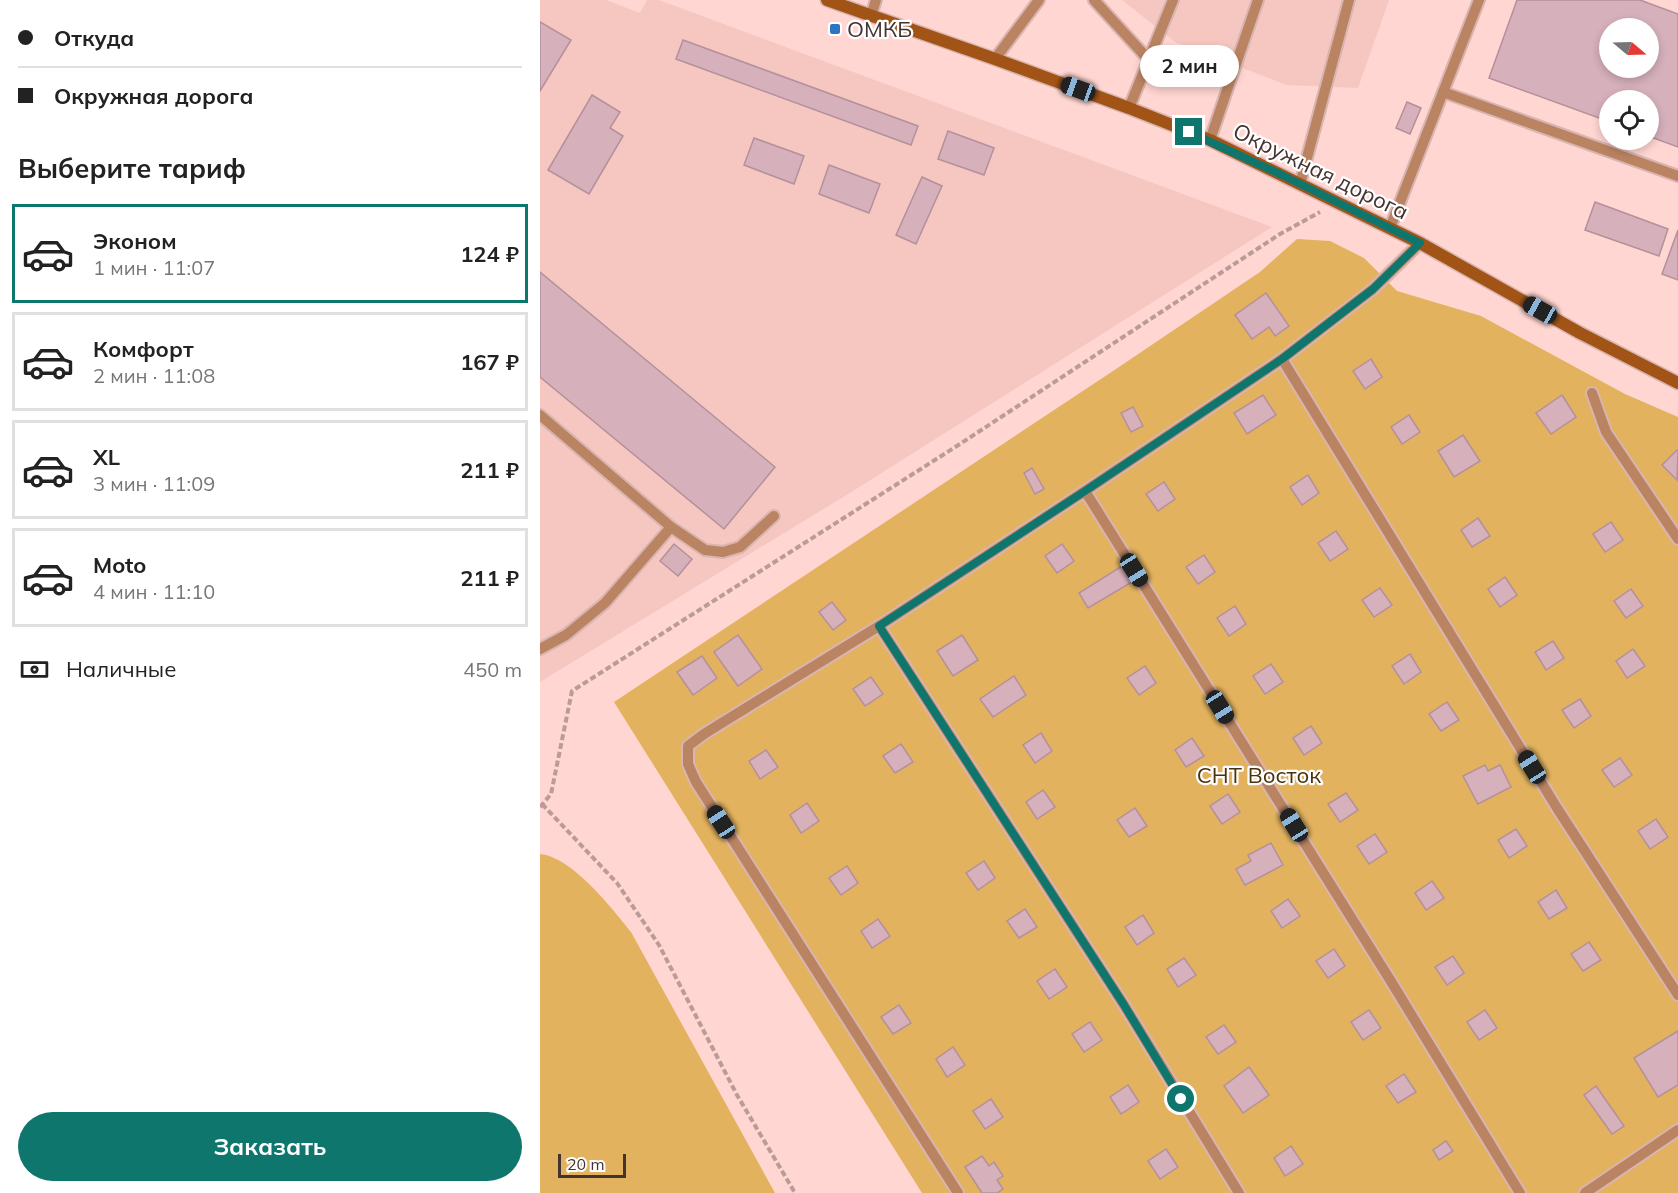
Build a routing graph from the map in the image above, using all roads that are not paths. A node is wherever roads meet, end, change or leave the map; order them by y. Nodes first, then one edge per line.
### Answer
1 (827, 0) edge
2 (876, 0) edge
3 (1039, 0) edge
4 (1094, 0) edge
5 (1173, 0) edge
6 (1258, 0) edge
7 (1349, 0) edge
8 (1479, 0) edge
9 (871, 16) junction
10 (995, 59) junction
11 (1149, 59) junction
12 (1443, 92) junction
13 (1129, 108) junction
14 (1209, 140) junction
15 (1678, 176) edge
16 (1300, 184) junction
17 (1390, 228) junction
18 (1420, 243) junction
19 (1282, 359) junction
20 (1678, 383) edge
21 (1592, 393) dead end
22 (540, 415) edge
23 (1085, 491) junction
24 (774, 516) dead end
25 (671, 527) junction
26 (1678, 539) edge
27 (879, 626) junction
28 (540, 649) edge
29 (1678, 995) edge
30 (1678, 1131) edge
31 (958, 1193) edge
32 (1239, 1193) edge
33 (1520, 1193) edge
34 (1586, 1193) edge

1 - 9 main road, Окружная дорога
2 - 9 lane
3 - 10 lane
4 - 11 lane
5 - 11 lane
6 - 14 lane
7 - 16 lane
8 - 12 lane
9 - 10 main road, Окружная дорога
10 - 13 main road, Окружная дорога
11 - 13 lane
12 - 15 lane
12 - 17 lane
13 - 14 main road, Окружная дорога
14 - 16 main road, Окружная дорога
16 - 17 main road, Окружная дорога
17 - 18 main road, Окружная дорога
18 - 19 lane
18 - 20 main road, Окружная дорога
19 - 23 lane
19 - 29 lane
21 - 26 lane
22 - 25 lane
23 - 27 lane
23 - 33 lane
24 - 25 lane
25 - 28 lane
27 - 31 lane
27 - 32 lane
30 - 34 lane

